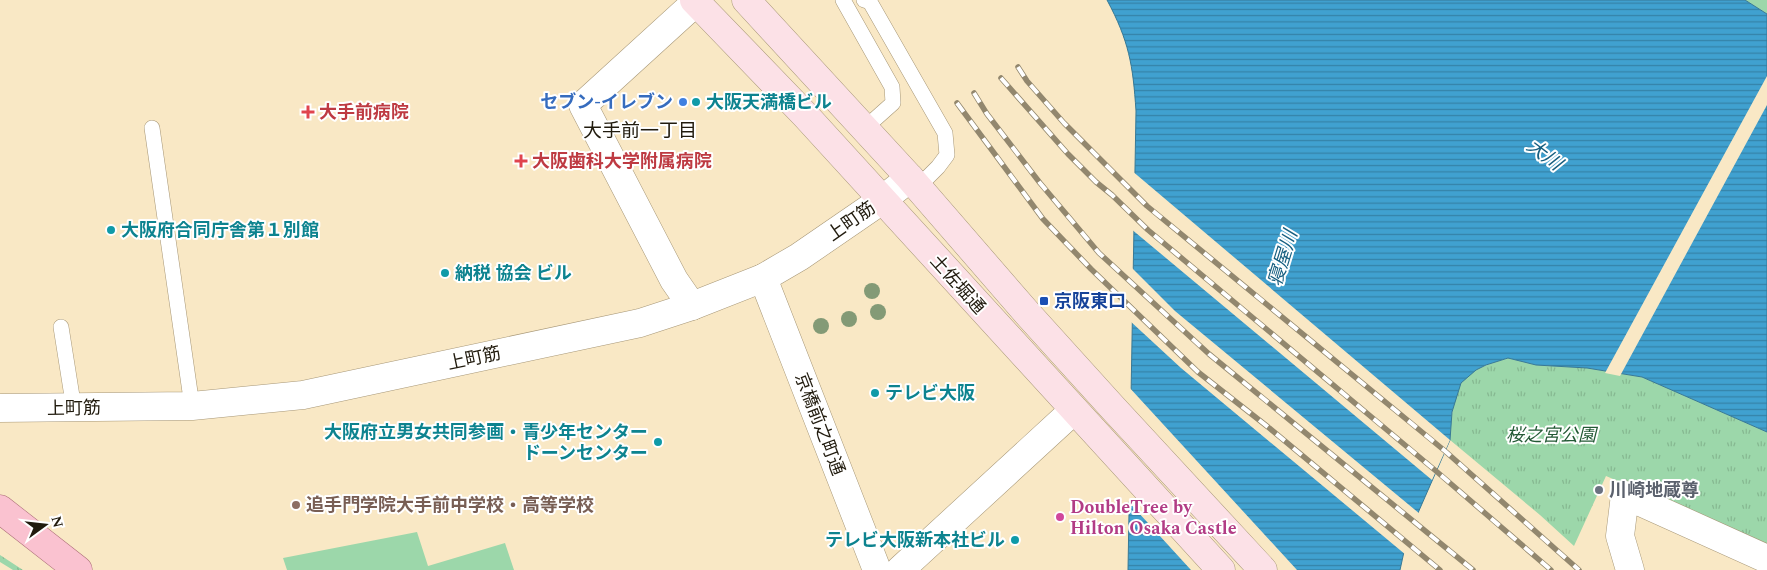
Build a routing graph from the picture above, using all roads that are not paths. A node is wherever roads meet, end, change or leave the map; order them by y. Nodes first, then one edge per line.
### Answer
1 (746, 0) edge
2 (842, 0) edge
3 (864, 0) edge
4 (695, 1) edge
5 (152, 128) dead end
6 (865, 128) junction
7 (914, 183) junction
8 (882, 200) junction
9 (763, 278) junction
10 (692, 306) junction
11 (61, 328) dead end
12 (192, 406) junction
13 (0, 408) edge
14 (74, 408) junction
15 (1074, 410) junction
16 (0, 509) edge
17 (1767, 559) edge
18 (78, 570) edge
19 (877, 570) edge
20 (900, 570) edge
21 (1221, 570) edge
22 (1263, 570) edge
23 (1630, 570) edge

1 - 6 main road, 土佐堀通
2 - 6 lane
3 - 7 lane
4 - 8 main road, 土佐堀通
4 - 10 street
5 - 12 lane
6 - 7 main road, 土佐堀通
7 - 8 street, 上町筋
7 - 22 main road, 土佐堀通
8 - 9 street, 上町筋
8 - 15 main road, 土佐堀通
9 - 10 street, 上町筋
9 - 19 street, 京橋前之町通
10 - 12 street, 上町筋
11 - 14 lane
12 - 14 street, 上町筋
13 - 14 street, 上町筋
15 - 20 street
15 - 21 main road, 土佐堀通
16 - 18 main road
17 - 23 street

